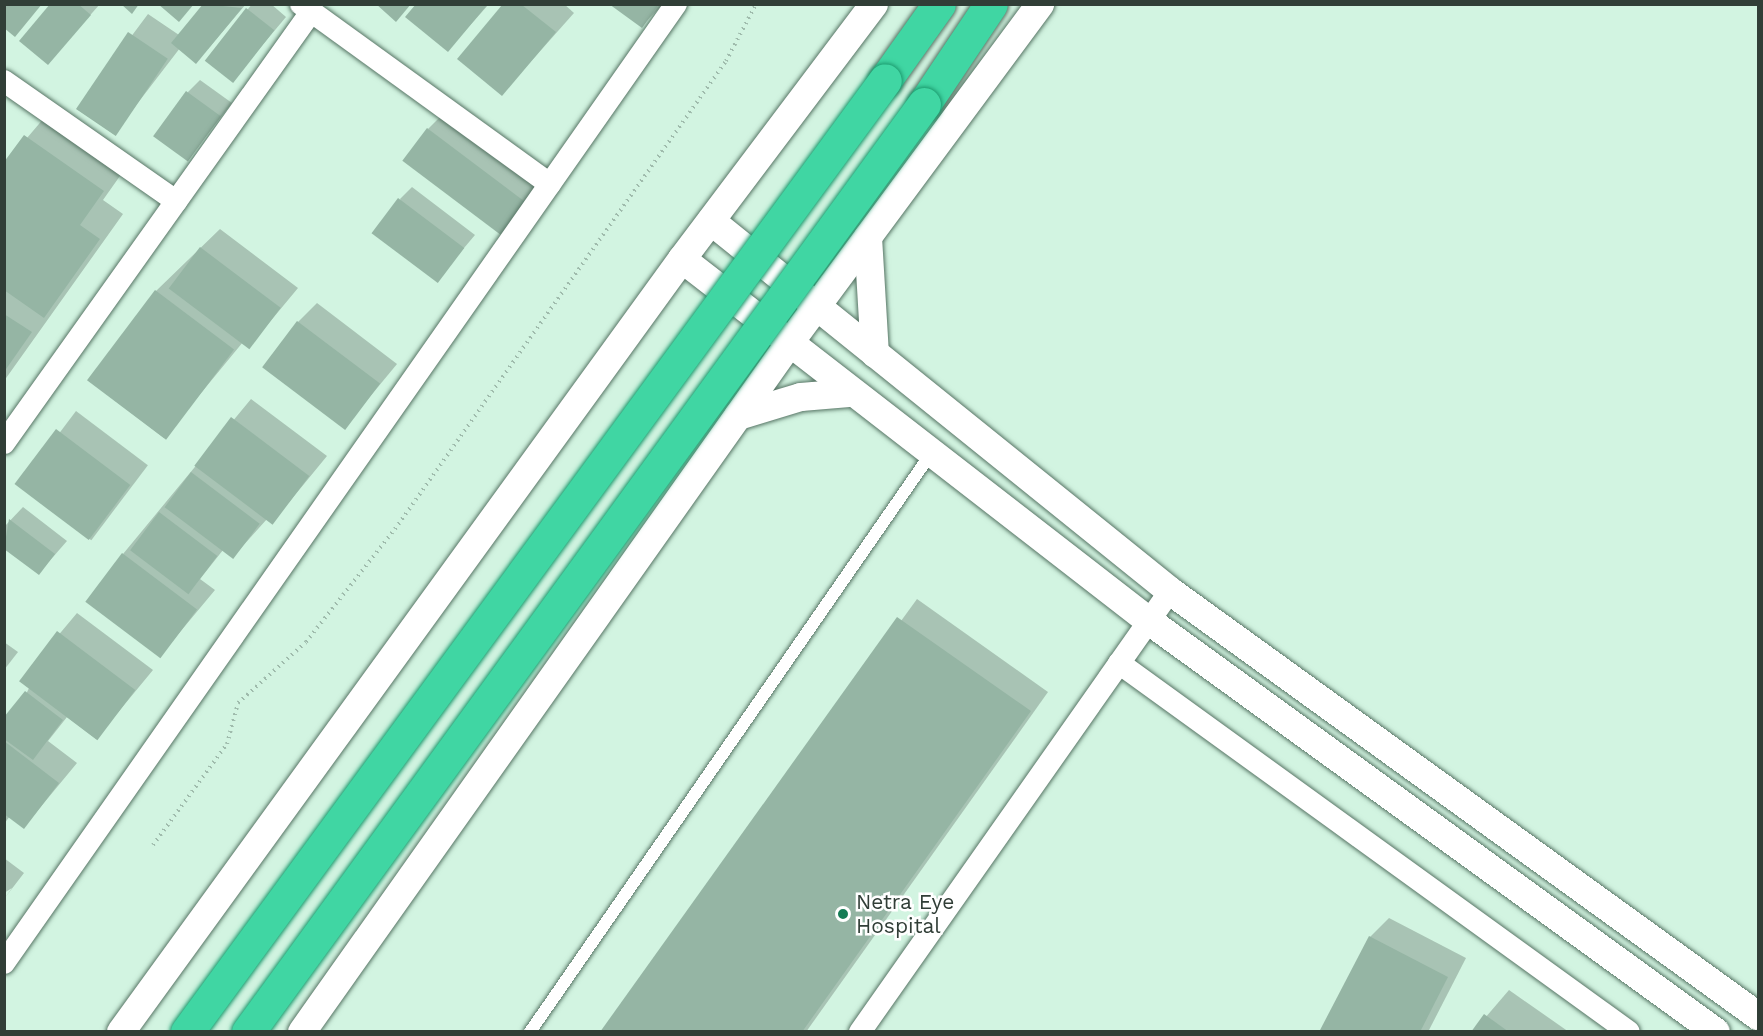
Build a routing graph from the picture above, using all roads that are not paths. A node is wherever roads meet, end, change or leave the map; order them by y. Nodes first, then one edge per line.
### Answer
1 (676, 4) edge
2 (874, 4) edge
3 (939, 4) edge
4 (991, 4) edge
5 (1040, 4) edge
6 (306, 8) edge
7 (4, 81) edge
8 (550, 184) junction
9 (176, 201) junction
10 (711, 221) junction
11 (868, 237) junction
12 (682, 259) junction
13 (818, 305) junction
14 (791, 341) junction
15 (875, 354) junction
16 (849, 393) junction
17 (738, 416) junction
18 (4, 443) edge
19 (932, 451) junction
20 (1170, 591) junction
21 (1149, 621) junction
22 (1119, 663) junction
23 (4, 963) edge
24 (1758, 1016) edge
25 (121, 1032) edge
26 (187, 1032) edge
27 (248, 1032) edge
28 (302, 1032) edge
29 (530, 1032) edge
30 (860, 1032) edge
31 (1629, 1032) edge
32 (1716, 1032) edge

1 - 8 street
2 - 10 street
3 - 26 highway, bridge
4 - 27 highway, bridge
5 - 11 street
6 - 8 street
6 - 9 street
7 - 9 street
8 - 23 street
9 - 18 street
10 - 12 street
10 - 13 street
11 - 13 street
11 - 15 street
12 - 14 street
12 - 25 street
13 - 14 street
13 - 15 street
14 - 16 street
14 - 17 street
15 - 20 street
16 - 17 street
16 - 19 street
17 - 28 street
19 - 21 street
19 - 29 lane
20 - 21 street
20 - 24 street
21 - 22 street
21 - 32 street
22 - 30 street
22 - 31 street

